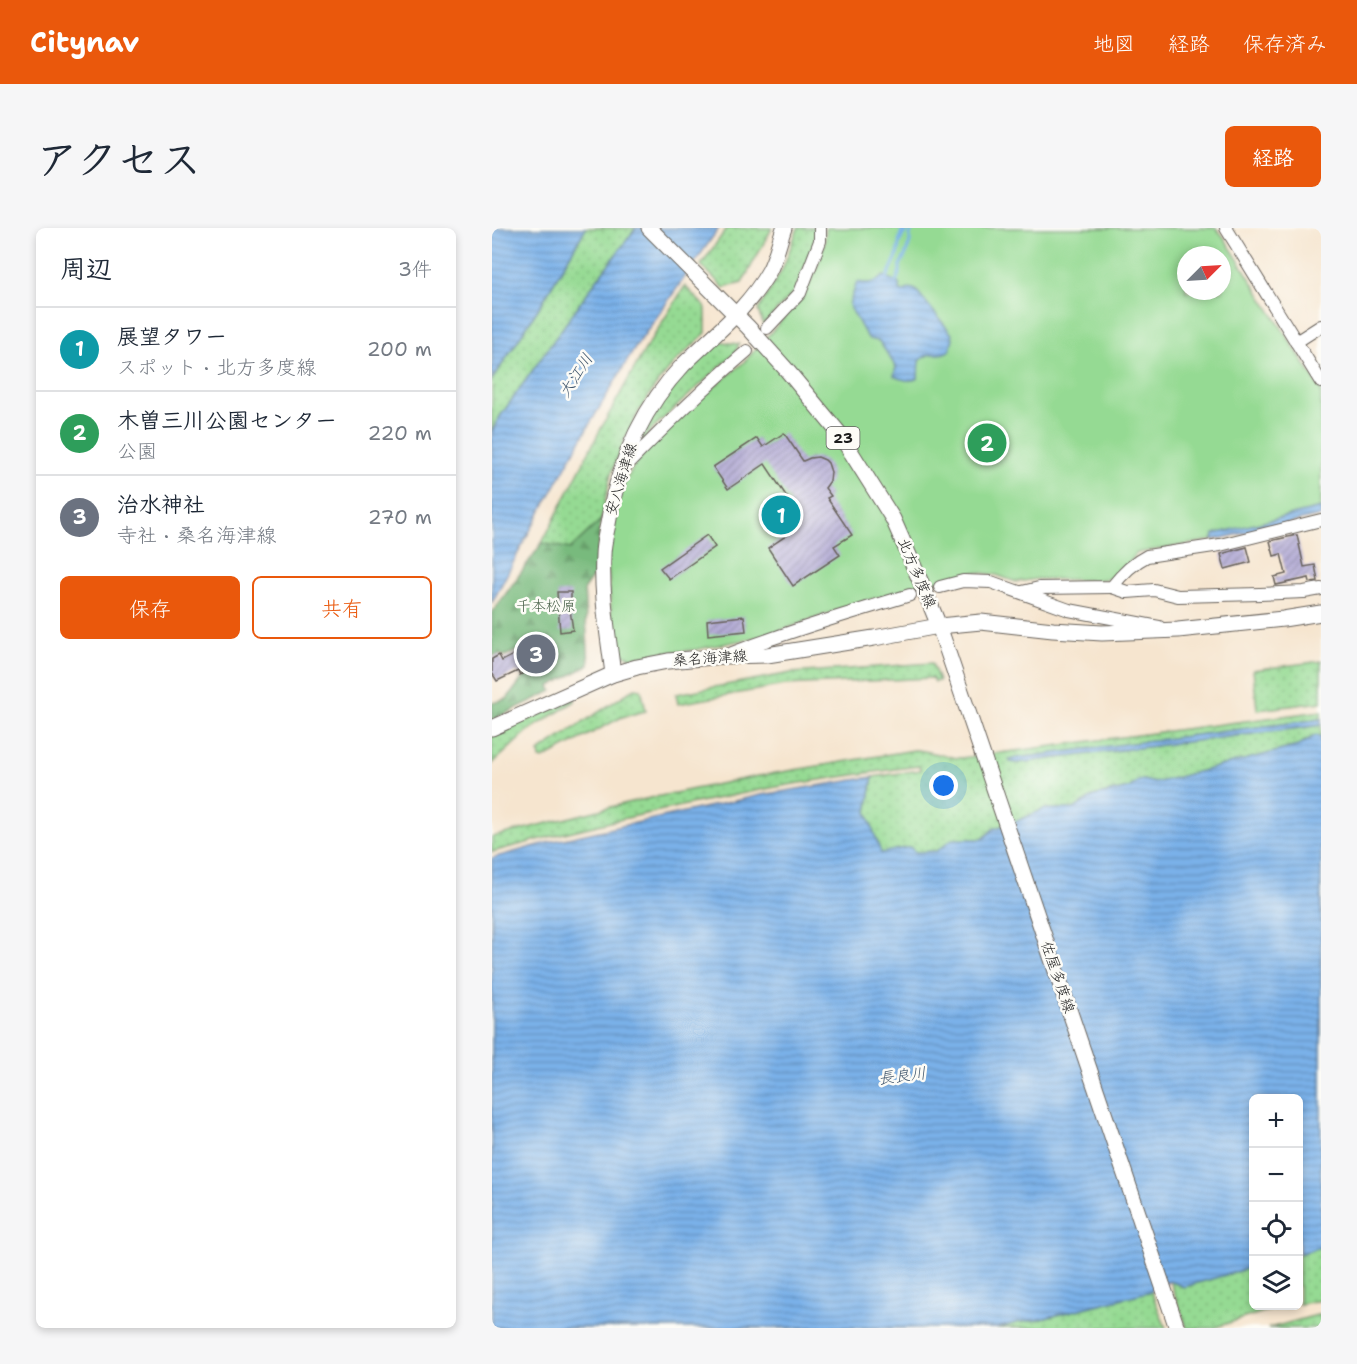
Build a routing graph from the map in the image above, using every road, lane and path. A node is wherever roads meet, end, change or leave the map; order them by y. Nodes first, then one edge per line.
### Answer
1 (649, 228) edge
2 (784, 228) edge
3 (820, 228) edge
4 (1226, 228) edge
5 (736, 314) junction
6 (1321, 326) edge
7 (767, 328) dead end
8 (1296, 342) junction
9 (747, 351) dead end
10 (1321, 382) edge
11 (620, 472) junction
12 (1321, 520) edge
13 (940, 587) dead end
14 (1112, 587) junction
15 (1321, 589) edge
16 (1022, 592) junction
17 (910, 595) dead end
18 (1321, 613) edge
19 (939, 626) junction
20 (1178, 630) junction
21 (725, 656) junction
22 (613, 674) junction
23 (492, 728) edge
24 (1177, 1328) edge

1 - 5 main road, 北方多度線 / 23
2 - 5 main road, 安八海津線
3 - 7 street
4 - 8 street
5 - 11 main road, 安八海津線
5 - 19 main road, 北方多度線 / 23
6 - 8 street
8 - 10 street
9 - 11 street
11 - 22 main road, 安八海津線
12 - 14 street
13 - 16 street
14 - 15 street
14 - 16 street
16 - 20 street
17 - 21 street
18 - 20 main road, 北方多度線
19 - 20 main road, 北方多度線
19 - 21 main road, 桑名海津線
19 - 24 main road, 佐屋多度線
21 - 22 main road, 桑名海津線
22 - 23 main road, 桑名海津線

